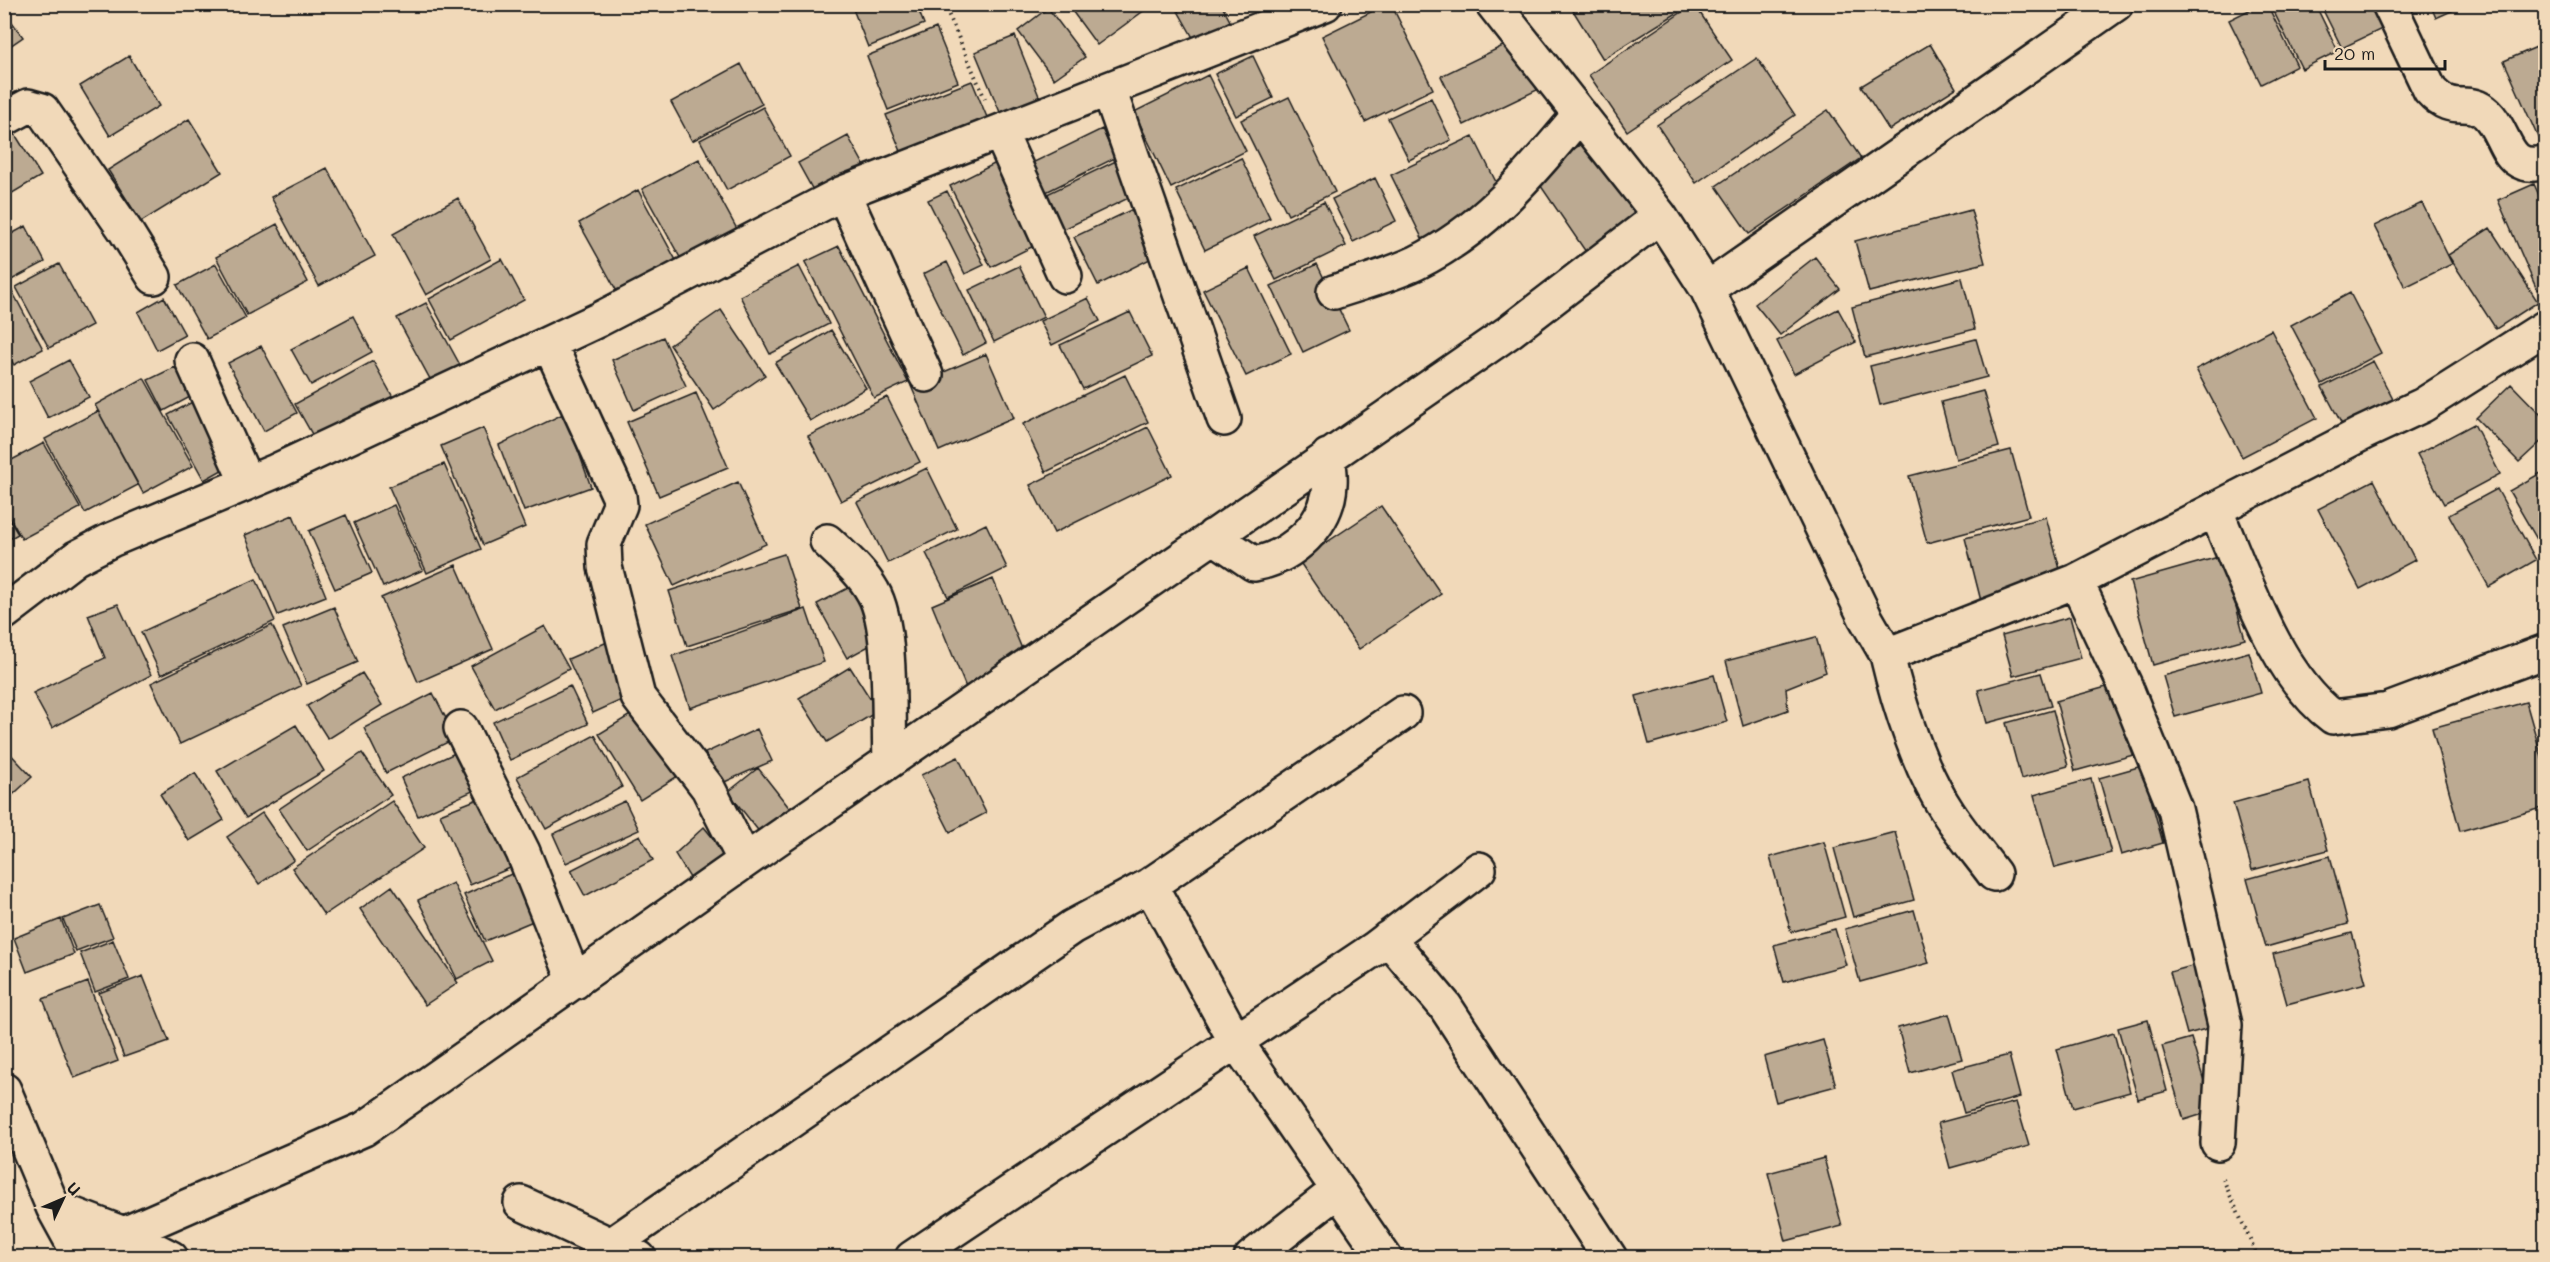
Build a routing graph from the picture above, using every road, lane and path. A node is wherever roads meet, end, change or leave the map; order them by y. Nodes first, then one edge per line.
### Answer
1 (944, 4) edge
2 (1325, 4) edge
3 (1493, 4) edge
4 (2116, 4) edge
5 (2389, 4) edge
6 (1109, 90) junction
7 (7, 112) edge
8 (1580, 114) junction
9 (1000, 132) junction
10 (2546, 162) edge
11 (843, 193) junction
12 (1659, 216) junction
13 (1065, 276) dead end
14 (154, 277) dead end
15 (1707, 289) junction
16 (1334, 292) dead end
17 (2546, 327) edge
18 (549, 344) junction
19 (192, 360) dead end
20 (926, 375) dead end
21 (1224, 419) dead end
22 (1328, 456) junction
23 (247, 483) junction
24 (2215, 509) junction
25 (1213, 536) junction
26 (827, 541) dead end
27 (2076, 581) junction
28 (4, 613) edge
29 (2545, 653) edge
30 (1887, 655) junction
31 (1403, 713) dead end
32 (461, 728) dead end
33 (890, 760) junction
34 (745, 861) junction
35 (1479, 869) dead end
36 (1994, 874) dead end
37 (1150, 885) junction
38 (1388, 938) junction
39 (575, 982) junction
40 (1235, 1040) junction
41 (4, 1090) edge
42 (2218, 1143) joint
43 (1338, 1190) junction
44 (520, 1203) dead end
45 (53, 1207) junction
46 (124, 1234) junction
47 (625, 1251) edge
48 (81, 1257) edge
49 (171, 1257) edge
50 (912, 1257) edge
51 (1251, 1257) edge
52 (1385, 1257) edge
53 (1610, 1257) edge
54 (2258, 1257) edge

1 - 9 path
2 - 6 street
3 - 8 street
4 - 15 street
5 - 10 street
6 - 9 street
6 - 21 street
7 - 14 street
8 - 12 street
8 - 16 street
9 - 11 street
9 - 13 street
11 - 18 street
11 - 20 street
12 - 15 street
12 - 22 street
15 - 30 street
17 - 24 street
18 - 23 street
18 - 34 street
19 - 23 street
22 - 25 street
22 - 25 street
23 - 28 street
24 - 27 street
24 - 29 street
25 - 33 street
26 - 33 street
27 - 30 street
27 - 42 street
30 - 36 street
31 - 37 street
32 - 39 street
33 - 34 street
34 - 39 street
35 - 38 street
37 - 40 street
37 - 47 street
38 - 40 street
38 - 53 street
39 - 46 street
40 - 43 street
40 - 50 street
41 - 45 street
42 - 54 path
43 - 51 street
43 - 52 street
44 - 47 street
45 - 46 street
45 - 48 street
46 - 48 street
46 - 49 street

